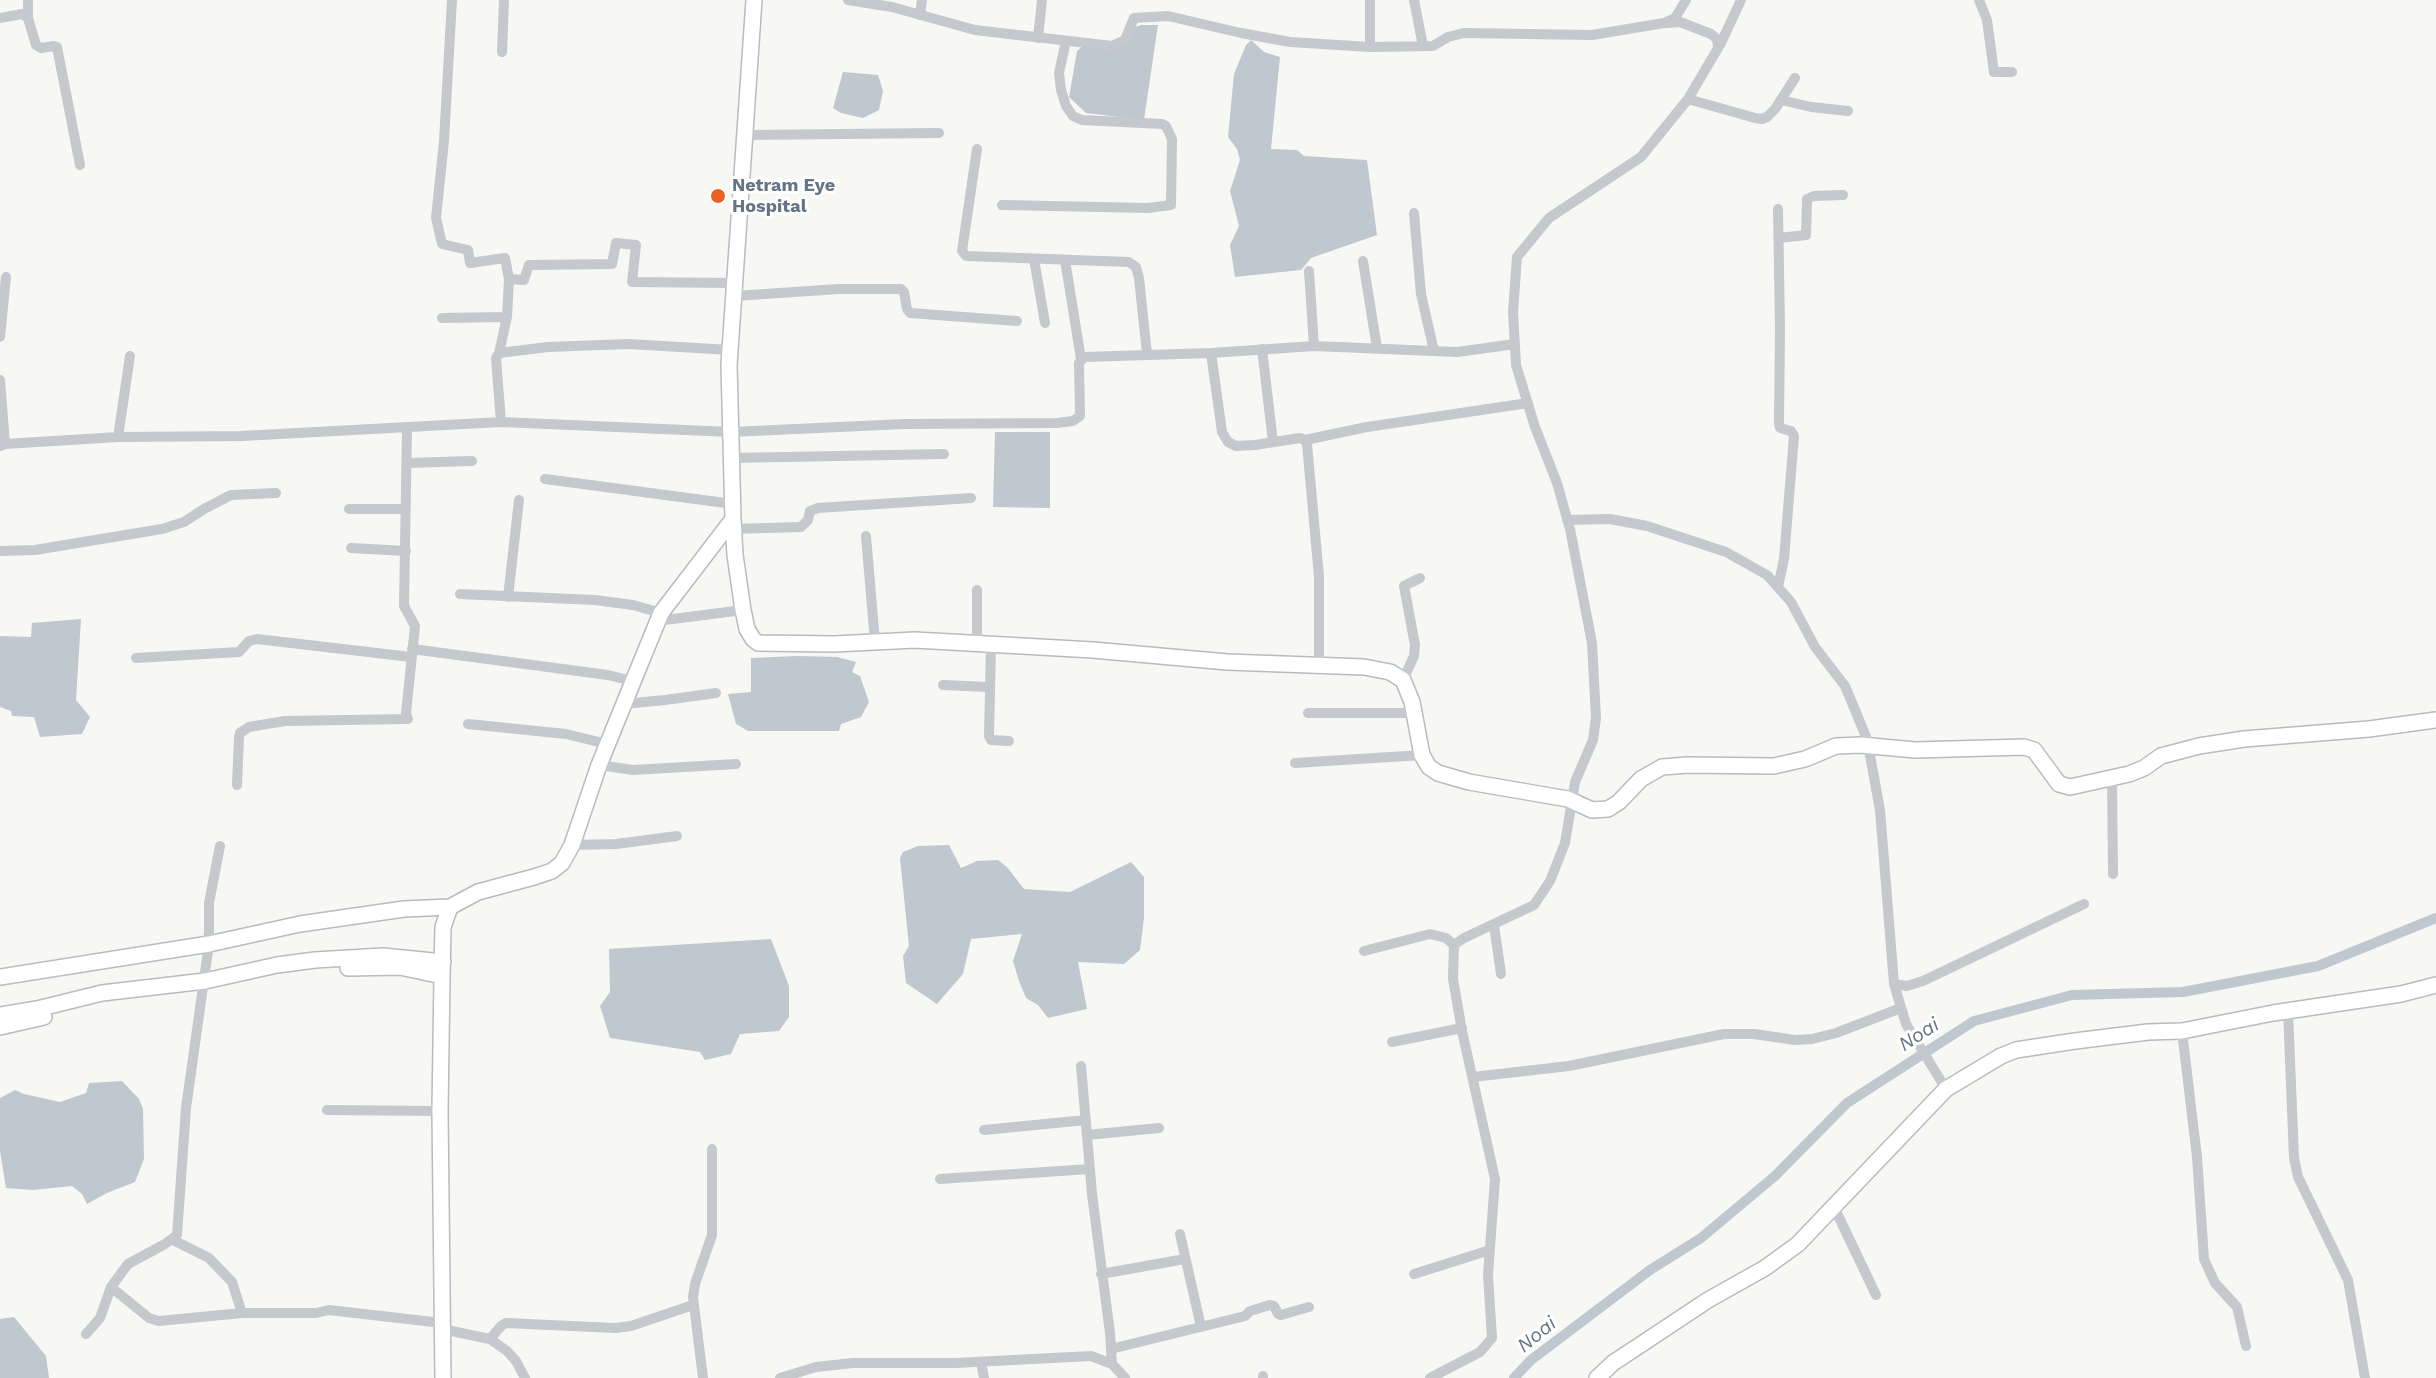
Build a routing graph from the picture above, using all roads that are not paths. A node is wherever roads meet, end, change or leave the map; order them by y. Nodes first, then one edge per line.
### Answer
1 (28, 0) edge
2 (452, 0) edge
3 (504, 0) edge
4 (754, 0) edge
5 (848, 0) edge
6 (922, 0) edge
7 (1042, 0) edge
8 (1370, 0) edge
9 (1414, 0) edge
10 (1686, 0) edge
11 (1741, 0) edge
12 (1979, 0) edge
13 (920, 15) junction
14 (0, 18) edge
15 (28, 18) junction
16 (1664, 23) junction
17 (1038, 38) junction
18 (1066, 41) junction
19 (1370, 46) junction
20 (1422, 46) junction
21 (1718, 47) junction
22 (502, 52) dead end
23 (2012, 72) dead end
24 (1795, 78) dead end
25 (1688, 99) junction
26 (1780, 100) junction
27 (1848, 111) dead end
28 (939, 133) dead end
29 (745, 135) junction
30 (977, 149) dead end
31 (80, 165) dead end
32 (1843, 195) dead end
33 (1002, 205) dead end
34 (1778, 209) dead end
35 (1414, 213) dead end
36 (1779, 238) junction
37 (1034, 259) junction
38 (1065, 260) junction
39 (1363, 261) dead end
40 (1309, 271) dead end
41 (6, 277) dead end
42 (509, 279) junction
43 (735, 290) junction
44 (507, 317) junction
45 (442, 318) dead end
46 (1017, 321) dead end
47 (1045, 323) dead end
48 (0, 337) edge
49 (1515, 344) junction
50 (1314, 346) junction
51 (1377, 348) junction
52 (1262, 349) junction
53 (731, 350) junction
54 (1434, 351) junction
55 (499, 353) junction
56 (1211, 353) junction
57 (1146, 354) junction
58 (130, 356) dead end
59 (1081, 359) junction
60 (0, 380) edge
61 (1528, 403) junction
62 (501, 422) junction
63 (407, 427) junction
64 (731, 432) junction
65 (118, 437) junction
66 (1305, 440) junction
67 (1273, 442) junction
68 (3, 445) edge
69 (944, 454) dead end
70 (732, 458) junction
71 (472, 461) dead end
72 (407, 463) junction
73 (545, 478) dead end
74 (276, 493) dead end
75 (971, 498) dead end
76 (519, 500) dead end
77 (349, 509) dead end
78 (406, 509) junction
79 (733, 517) junction
80 (1567, 519) junction
81 (866, 536) dead end
82 (351, 548) dead end
83 (0, 551) edge
84 (406, 551) junction
85 (1420, 578) dead end
86 (1778, 587) junction
87 (977, 590) dead end
88 (460, 594) dead end
89 (508, 597) junction
90 (743, 610) junction
91 (659, 617) junction
92 (874, 642) junction
93 (984, 644) junction
94 (412, 653) junction
95 (136, 658) dead end
96 (1319, 666) junction
97 (1403, 680) junction
98 (632, 681) junction
99 (943, 685) dead end
100 (989, 687) junction
101 (716, 693) dead end
102 (624, 704) junction
103 (1414, 712) junction
104 (1308, 713) dead end
105 (2436, 720) edge
106 (468, 724) dead end
107 (1009, 741) dead end
108 (607, 744) junction
109 (1868, 746) junction
110 (1422, 755) junction
111 (1295, 763) dead end
112 (736, 764) dead end
113 (599, 765) junction
114 (2112, 777) junction
115 (237, 785) dead end
116 (1573, 802) junction
117 (677, 836) dead end
118 (572, 845) junction
119 (220, 846) dead end
120 (2113, 874) dead end
121 (2084, 904) dead end
122 (450, 907) junction
123 (1494, 925) junction
124 (209, 944) junction
125 (1454, 945) junction
126 (1364, 951) dead end
127 (442, 969) junction
128 (1501, 974) dead end
129 (0, 977) edge
130 (1894, 984) junction
131 (2436, 985) edge
132 (205, 986) junction
133 (1901, 1008) junction
134 (2288, 1011) junction
135 (0, 1015) edge
136 (0, 1027) edge
137 (1462, 1028) junction
138 (2182, 1031) junction
139 (1392, 1042) dead end
140 (1081, 1066) dead end
141 (1473, 1077) junction
142 (1946, 1089) junction
143 (327, 1110) dead end
144 (440, 1111) junction
145 (1086, 1120) junction
146 (1159, 1128) dead end
147 (984, 1130) dead end
148 (1087, 1135) junction
149 (712, 1149) dead end
150 (1090, 1169) junction
151 (940, 1179) dead end
152 (1834, 1207) junction
153 (1180, 1234) dead end
154 (173, 1240) junction
155 (1490, 1250) junction
156 (1185, 1259) junction
157 (1101, 1274) junction
158 (1414, 1274) dead end
159 (111, 1287) junction
160 (1876, 1295) dead end
161 (693, 1305) junction
162 (1309, 1306) dead end
163 (242, 1313) junction
164 (442, 1326) junction
165 (1201, 1328) junction
166 (86, 1334) dead end
167 (490, 1339) junction
168 (2246, 1346) dead end
169 (1111, 1349) junction
170 (981, 1362) junction
171 (1112, 1364) junction
172 (443, 1378) edge
173 (525, 1378) edge
174 (703, 1378) edge
175 (780, 1378) edge
176 (984, 1378) edge
177 (1125, 1378) edge
178 (1430, 1378) edge
179 (1597, 1378) edge
180 (2365, 1378) edge

1 - 15 street
2 - 42 street
3 - 22 street
4 - 29 street
5 - 13 street
6 - 13 street
7 - 17 street
8 - 19 street
9 - 20 street
10 - 16 street
11 - 21 street
12 - 23 street
13 - 17 street
14 - 15 street
15 - 31 street
16 - 20 street
16 - 21 street
17 - 18 street
18 - 19 street
18 - 33 street
19 - 20 street
21 - 25 street
24 - 26 street
25 - 26 street
25 - 49 street
26 - 27 street
28 - 29 street
29 - 43 street
30 - 37 street
32 - 36 street
34 - 36 street
35 - 54 street
36 - 86 street
37 - 38 street
37 - 47 street
38 - 57 street
38 - 59 street
39 - 51 street
40 - 50 street
41 - 48 street
42 - 43 street
42 - 44 street
43 - 46 street
43 - 53 street
44 - 45 street
44 - 55 street
49 - 54 street
49 - 61 street
50 - 51 street
50 - 52 street
51 - 54 street
52 - 56 street
52 - 67 street
53 - 55 street
53 - 64 street
55 - 62 street
56 - 57 street
56 - 67 street
57 - 59 street
58 - 65 street
59 - 64 street
60 - 68 street
61 - 66 street
61 - 80 street
62 - 63 street
62 - 64 street
63 - 65 street
63 - 72 street
64 - 70 street
65 - 68 street
66 - 67 street
66 - 96 street
69 - 70 street
70 - 79 street
71 - 72 street
72 - 78 street
73 - 79 street
74 - 83 street
75 - 79 street
76 - 89 street
77 - 78 street
78 - 84 street
79 - 90 street
79 - 91 street
80 - 86 street
80 - 116 street
81 - 92 street
82 - 84 street
84 - 94 street
85 - 97 street
86 - 109 street
87 - 93 street
88 - 89 street
89 - 91 street
90 - 91 street
90 - 92 street
91 - 98 street
92 - 93 street
93 - 96 street
93 - 100 street
94 - 95 street
94 - 98 street
94 - 115 street
96 - 97 street
97 - 103 street
98 - 102 street
99 - 100 street
100 - 107 street
101 - 102 street
102 - 108 street
103 - 104 street
103 - 110 street
105 - 114 street
106 - 108 street
108 - 113 street
109 - 114 street
109 - 116 street
109 - 130 street
110 - 111 street
110 - 116 street
112 - 113 street
113 - 118 street
114 - 120 street
116 - 123 street
117 - 118 street
118 - 122 street
119 - 124 street
121 - 130 street
122 - 124 street
122 - 127 street
123 - 125 street
123 - 128 street
124 - 129 street
124 - 132 street
125 - 126 street
125 - 137 street
127 - 132 street
127 - 144 street
130 - 133 street
131 - 134 street
132 - 135 street
132 - 136 street
132 - 154 street
133 - 141 street
133 - 142 street
134 - 138 street
134 - 180 street
137 - 139 street
137 - 141 street
138 - 142 street
138 - 168 street
140 - 145 street
141 - 155 street
142 - 152 street
143 - 144 street
144 - 164 street
145 - 147 street
145 - 148 street
146 - 148 street
148 - 150 street
149 - 161 street
150 - 151 street
150 - 157 street
152 - 160 street
152 - 179 street
153 - 156 street
154 - 159 street
154 - 163 street
155 - 158 street
155 - 178 street
156 - 157 street
156 - 165 street
157 - 169 street
159 - 163 street
159 - 166 street
161 - 167 street
161 - 174 street
162 - 165 street
163 - 164 street
164 - 167 street
164 - 172 street
165 - 169 street
167 - 173 street
169 - 171 street
170 - 171 street
170 - 175 street
170 - 176 street
171 - 177 street

